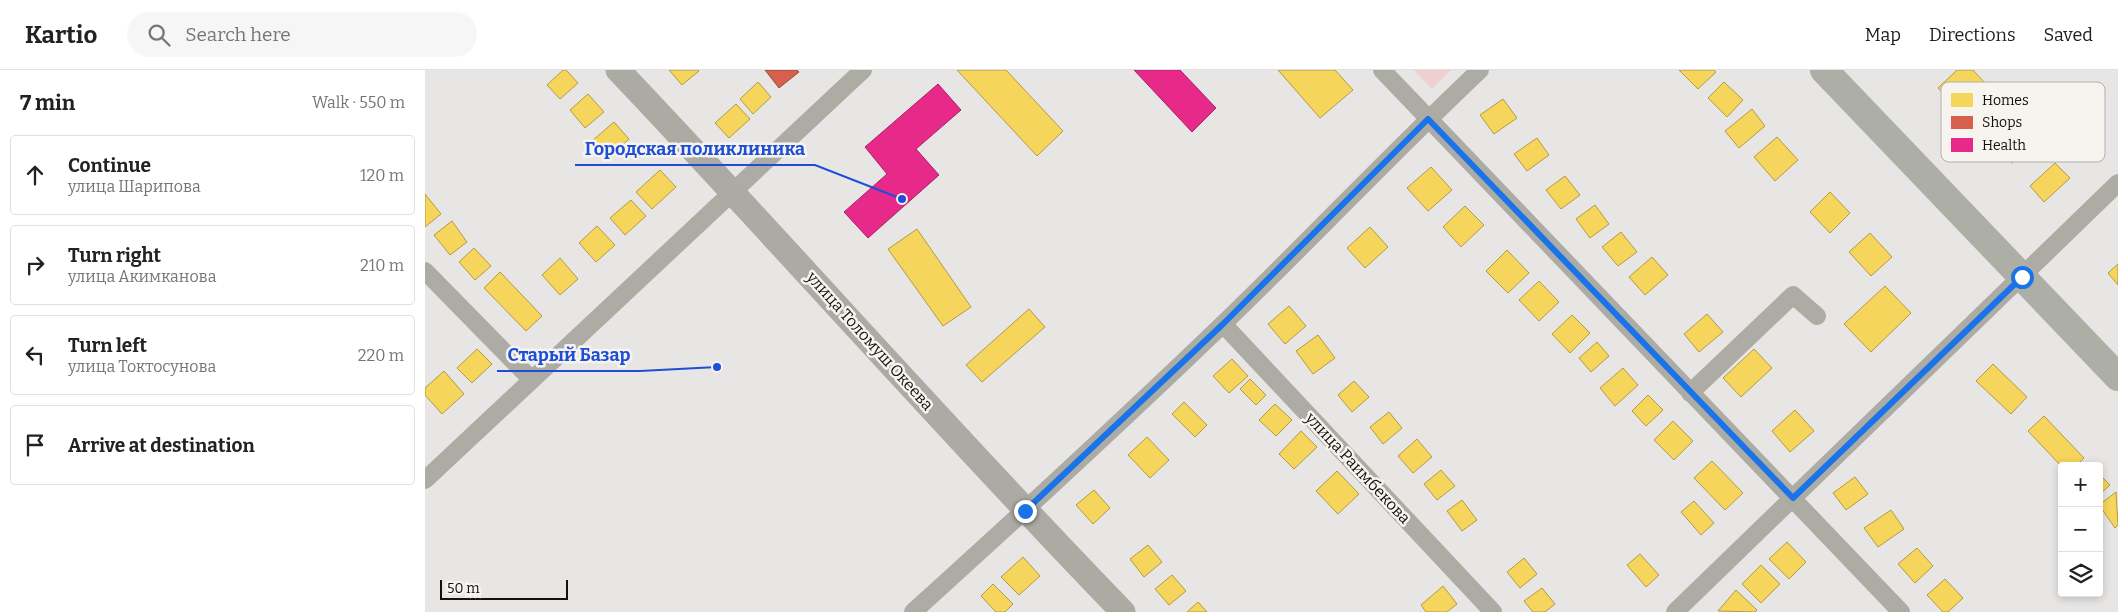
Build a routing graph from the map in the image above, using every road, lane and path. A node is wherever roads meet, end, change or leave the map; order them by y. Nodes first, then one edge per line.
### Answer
1 (618, 70) edge
2 (863, 70) edge
3 (1382, 70) edge
4 (1480, 70) edge
5 (1824, 70) edge
6 (1428, 119) junction
7 (2118, 183) edge
8 (733, 192) junction
9 (425, 271) edge
10 (2022, 277) junction
11 (1817, 316) dead end
12 (1223, 324) junction
13 (2118, 377) edge
14 (532, 380) junction
15 (1690, 393) junction
16 (425, 480) edge
17 (1793, 498) junction
18 (1025, 511) junction
19 (913, 612) edge
20 (1123, 612) edge
21 (1493, 612) edge
22 (1675, 612) edge
23 (1901, 612) edge

1 - 8 street, улица Толомуш Океева
2 - 8 street
3 - 6 street
4 - 6 street
5 - 10 main road
6 - 12 street
6 - 15 street
7 - 10 street
8 - 14 street
8 - 18 street, улица Толомуш Океева
9 - 14 street
10 - 13 main road
10 - 17 street
11 - 15 street
12 - 18 street
12 - 21 street, улица Раимбекова
14 - 16 street
15 - 17 street
17 - 22 street
17 - 23 street
18 - 19 street
18 - 20 street, улица Толомуш Океева

